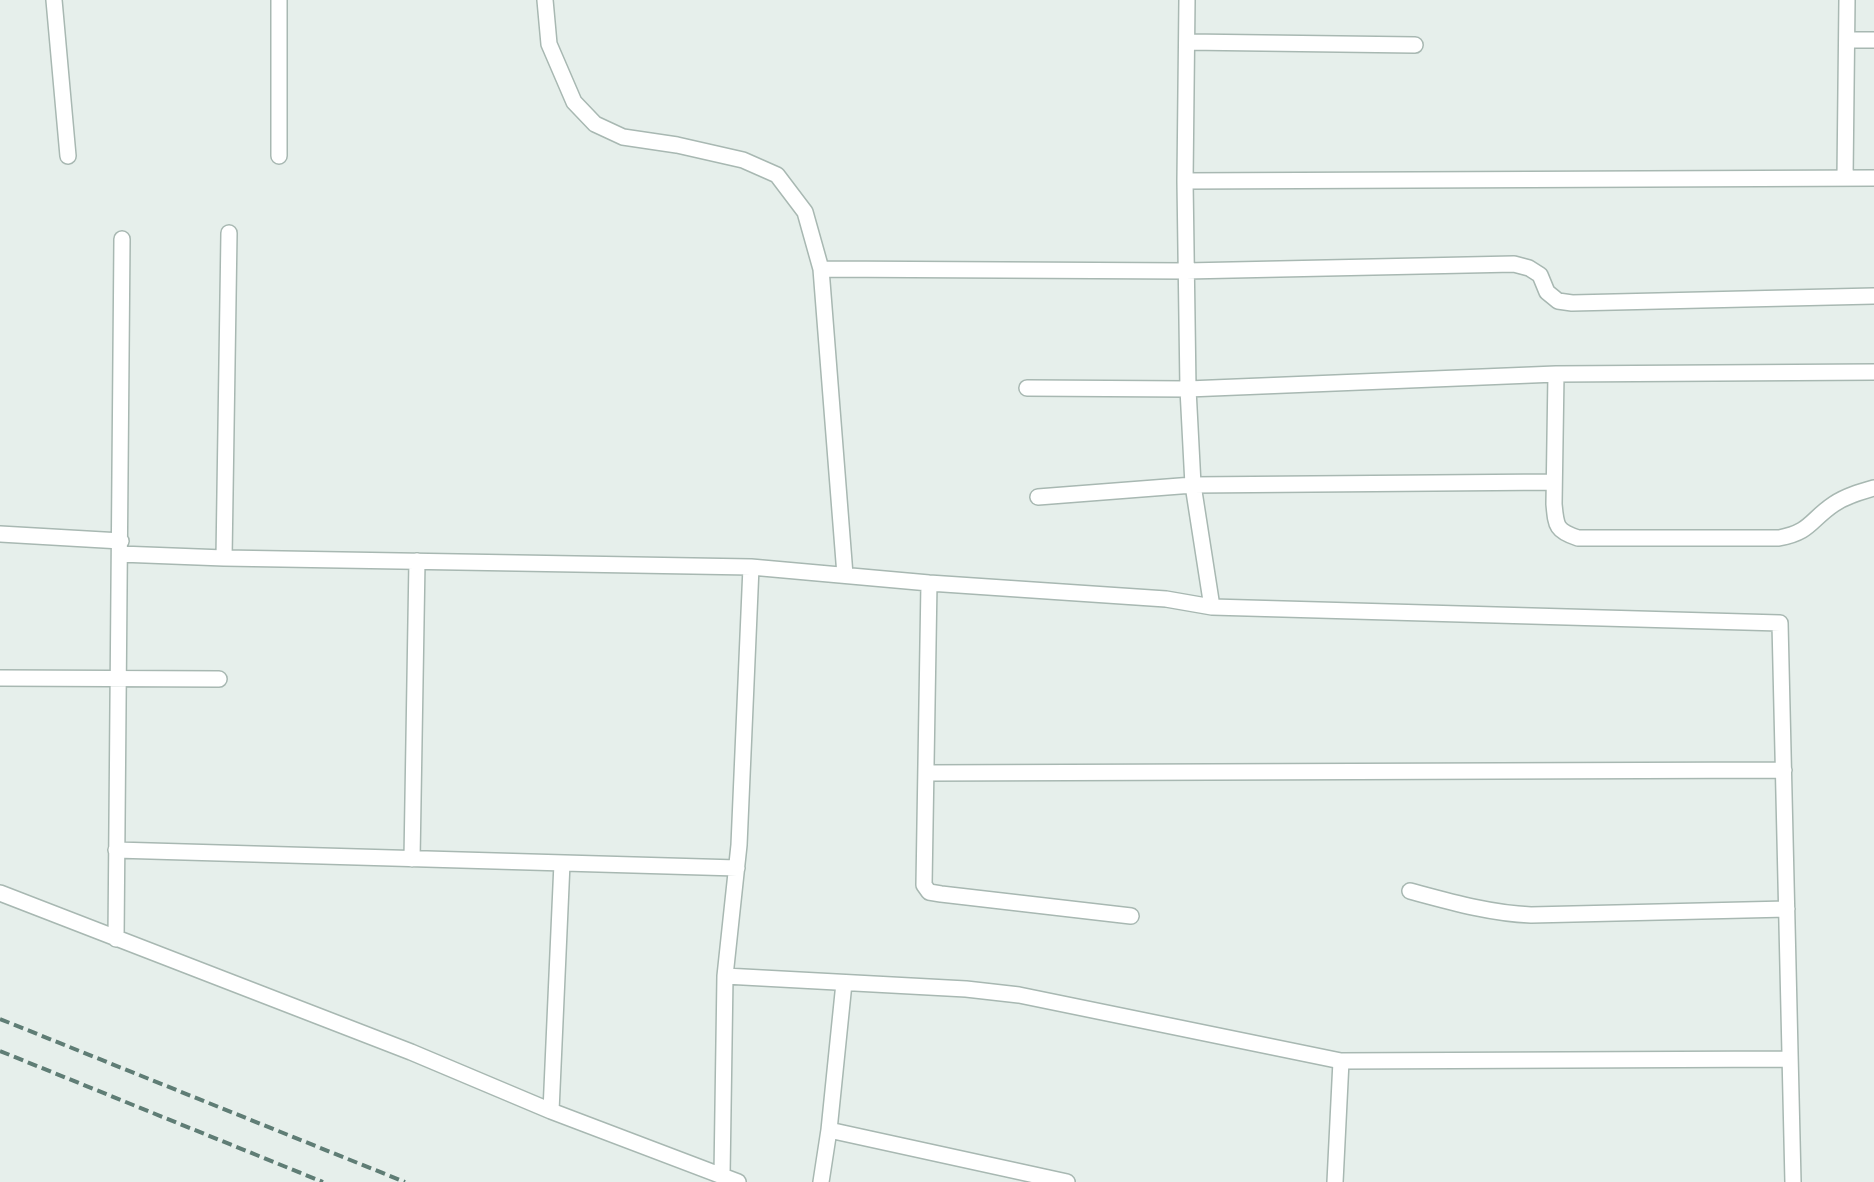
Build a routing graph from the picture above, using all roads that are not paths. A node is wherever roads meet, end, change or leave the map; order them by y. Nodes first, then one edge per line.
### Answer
1 (54, 0) edge
2 (279, 0) edge
3 (545, 0) edge
4 (1187, 0) edge
5 (1847, 0) edge
6 (1846, 40) junction
7 (1874, 40) edge
8 (1187, 42) junction
9 (1415, 45) dead end
10 (68, 156) dead end
11 (279, 156) dead end
12 (1845, 178) junction
13 (1874, 178) edge
14 (1185, 181) junction
15 (229, 233) dead end
16 (122, 240) dead end
17 (821, 269) junction
18 (1186, 271) junction
19 (1874, 296) edge
20 (1874, 372) edge
21 (1556, 374) junction
22 (1027, 388) dead end
23 (1188, 389) junction
24 (1554, 482) junction
25 (1192, 485) junction
26 (1874, 488) edge
27 (1038, 497) dead end
28 (0, 534) edge
29 (120, 547) junction
30 (224, 558) junction
31 (417, 561) junction
32 (751, 567) junction
33 (845, 575) junction
34 (929, 583) junction
35 (1212, 607) junction
36 (0, 678) edge
37 (118, 679) junction
38 (219, 679) dead end
39 (1784, 770) junction
40 (926, 773) junction
41 (116, 850) junction
42 (412, 859) junction
43 (562, 863) junction
44 (737, 868) junction
45 (1410, 891) dead end
46 (0, 893) edge
47 (1787, 909) junction
48 (1131, 916) dead end
49 (116, 939) junction
50 (726, 976) junction
51 (844, 983) junction
52 (1790, 1059) junction
53 (1341, 1061) junction
54 (551, 1112) junction
55 (830, 1130) junction
56 (722, 1175) junction
57 (738, 1182) edge
58 (822, 1182) edge
59 (1067, 1182) edge
60 (1335, 1182) edge
61 (1793, 1182) edge

1 - 10 street
2 - 11 street
3 - 17 street
4 - 8 street
5 - 6 street
6 - 7 street
6 - 12 street
8 - 9 street
8 - 14 street
12 - 13 street
12 - 14 street
14 - 18 street
15 - 30 street
16 - 29 street
17 - 18 street
17 - 33 street
18 - 19 street
18 - 23 street
20 - 21 street
21 - 23 street
21 - 24 street
22 - 23 street
23 - 25 street
24 - 25 street
24 - 26 street
25 - 27 street
25 - 35 street
28 - 29 street
29 - 30 street
29 - 37 street
30 - 31 street
31 - 32 street
31 - 42 street
32 - 33 street
32 - 44 street
33 - 34 street
34 - 35 street
34 - 40 street
35 - 39 street
36 - 37 street
37 - 38 street
37 - 41 street
39 - 40 street
39 - 47 street
40 - 48 street
41 - 42 street
41 - 49 street
42 - 43 street
43 - 44 street
43 - 54 street
44 - 50 street
45 - 47 street
46 - 49 street
47 - 52 street
49 - 54 street
50 - 51 street
50 - 56 street
51 - 53 street
51 - 55 street
52 - 53 street
52 - 61 street
53 - 60 street
54 - 56 street
55 - 58 street
55 - 59 street
56 - 57 street

